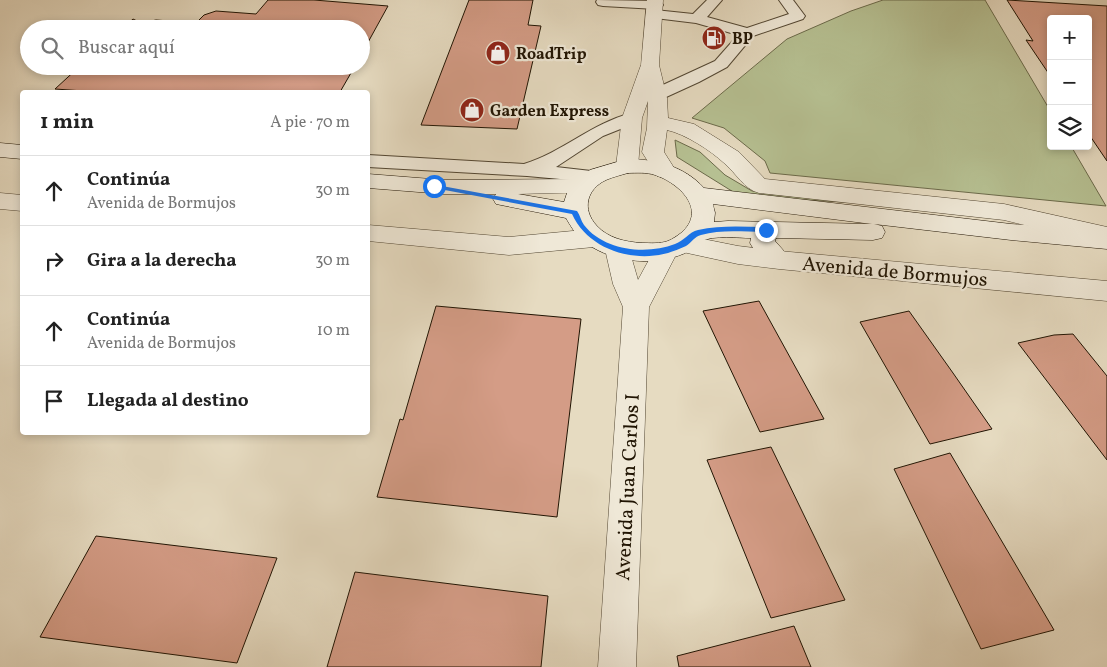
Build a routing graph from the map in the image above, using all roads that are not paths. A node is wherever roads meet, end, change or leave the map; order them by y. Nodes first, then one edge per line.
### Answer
1 (715, 0) edge
2 (786, 0) edge
3 (603, 2) dead end
4 (655, 6) edge
5 (697, 20) junction
6 (748, 33) junction
7 (650, 65) junction
8 (658, 94) junction
9 (632, 118) junction
10 (659, 122) junction
11 (0, 150) edge
12 (20, 152) edge
13 (370, 161) edge
14 (627, 166) junction
15 (528, 170) junction
16 (665, 171) junction
17 (370, 180) edge
18 (587, 181) junction
19 (444, 187) junction
20 (699, 195) junction
21 (0, 202) edge
22 (20, 204) edge
23 (575, 212) junction
24 (766, 230) junction
25 (1011, 232) junction
26 (370, 233) edge
27 (1107, 236) edge
28 (594, 238) junction
29 (1107, 240) edge
30 (682, 242) junction
31 (617, 250) junction
32 (779, 260) junction
33 (1107, 291) edge
34 (636, 307) junction
35 (617, 667) edge

1 - 5 lane
2 - 6 lane
3 - 4 lane
4 - 5 lane
4 - 7 street
5 - 6 lane
6 - 8 lane
7 - 8 street
7 - 9 street
8 - 10 street
9 - 14 street
9 - 15 lane
10 - 16 street
10 - 27 street
11 - 12 street
13 - 15 lane
14 - 16 street
14 - 18 street
15 - 18 lane
16 - 20 street
17 - 19 street
18 - 19 street
18 - 23 street
19 - 23 street
20 - 25 street, Avenida de Bormujos
20 - 30 street
21 - 22 street
23 - 28 street
24 - 25 street, Avenida de Bormujos
24 - 30 street, Avenida de Bormujos
24 - 32 street
25 - 29 street, Avenida de Bormujos
26 - 28 street
28 - 31 street
30 - 31 street
30 - 32 street, Avenida de Bormujos
30 - 34 street, Avenida Juan Carlos I
31 - 34 street, Avenida Juan Carlos I
32 - 33 street, Avenida de Bormujos
34 - 35 street, Avenida Juan Carlos I

